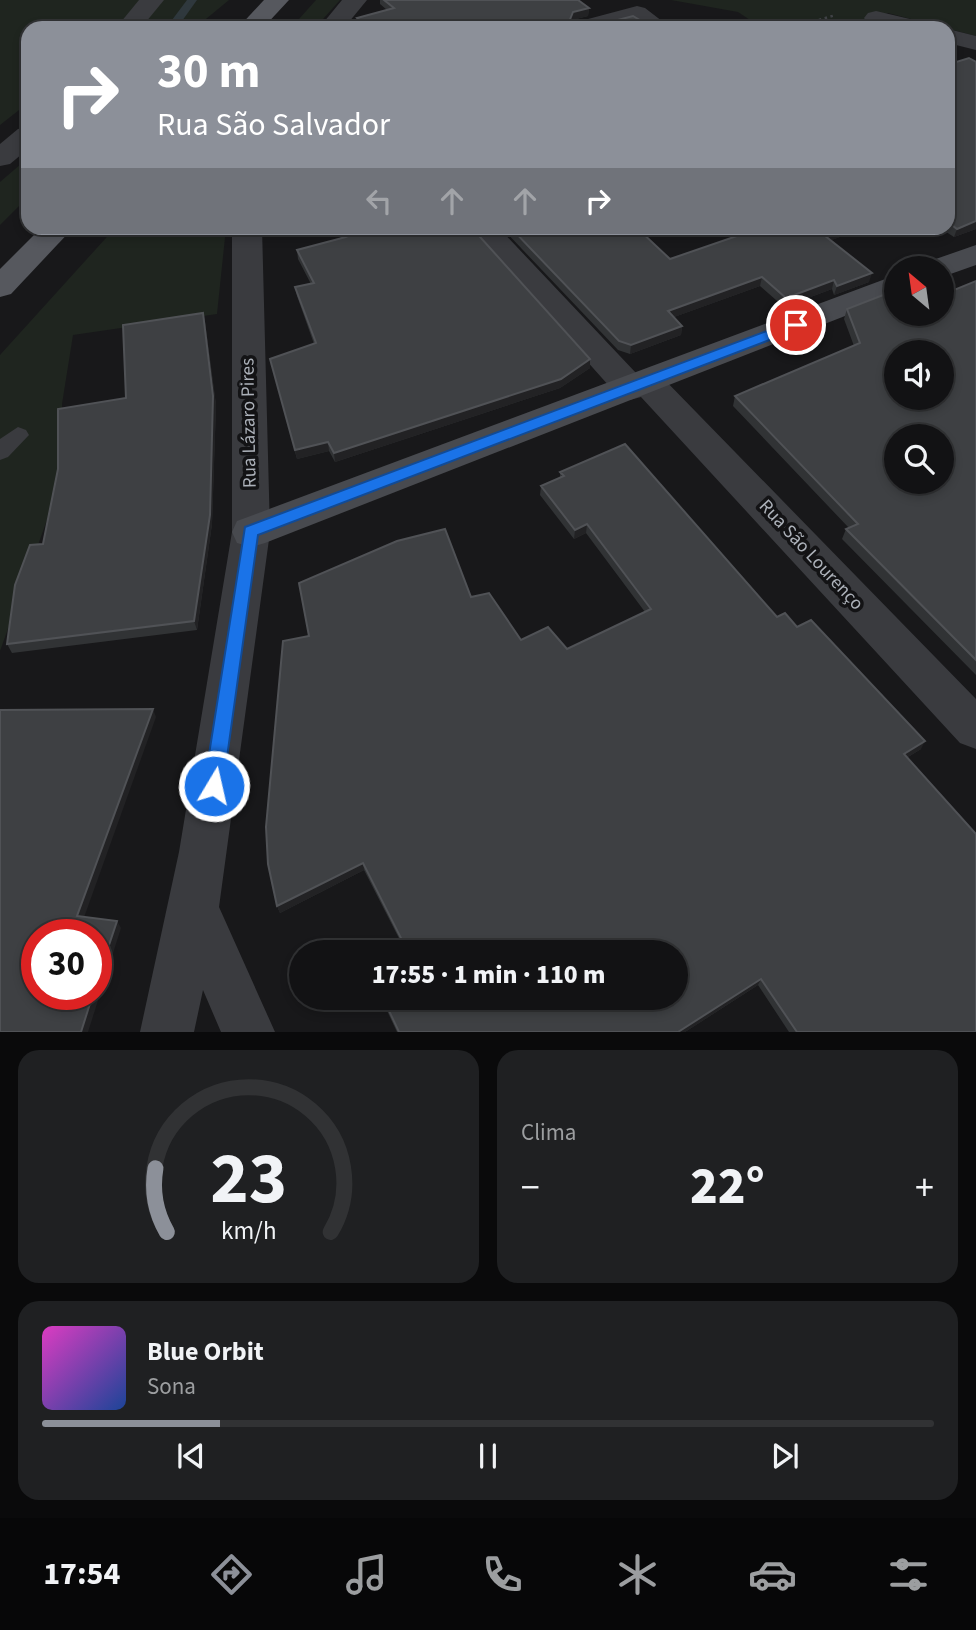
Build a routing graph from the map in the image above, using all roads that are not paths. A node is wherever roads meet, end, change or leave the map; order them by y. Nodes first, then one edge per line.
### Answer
1 (152, 0) edge
2 (277, 0) edge
3 (355, 0) edge
4 (876, 18) dead end
5 (134, 21) edge
6 (257, 21) edge
7 (337, 21) edge
8 (608, 21) edge
9 (649, 21) edge
10 (889, 21) edge
11 (955, 38) edge
12 (976, 43) edge
13 (21, 141) edge
14 (0, 158) edge
15 (51, 235) edge
16 (247, 235) edge
17 (490, 235) edge
18 (976, 254) edge
19 (954, 263) edge
20 (0, 287) edge
21 (884, 290) edge
22 (638, 385) junction
23 (18, 435) dead end
24 (0, 452) edge
25 (250, 532) junction
26 (976, 729) edge
27 (193, 906) junction
28 (167, 1031) edge
29 (248, 1031) edge

1 - 5 street
2 - 6 main road
3 - 7 street
4 - 10 street
8 - 9 street
11 - 12 street
13 - 14 street
15 - 20 main road
16 - 25 street, Rua Lázaro Pires
17 - 22 street, Rua São Lourenço
18 - 19 street
21 - 22 street
22 - 25 street
22 - 26 street, Rua São Lourenço
23 - 24 lane
25 - 27 street, Rua Lázaro Pires
27 - 28 street, Rua Lázaro Pires
27 - 29 street

